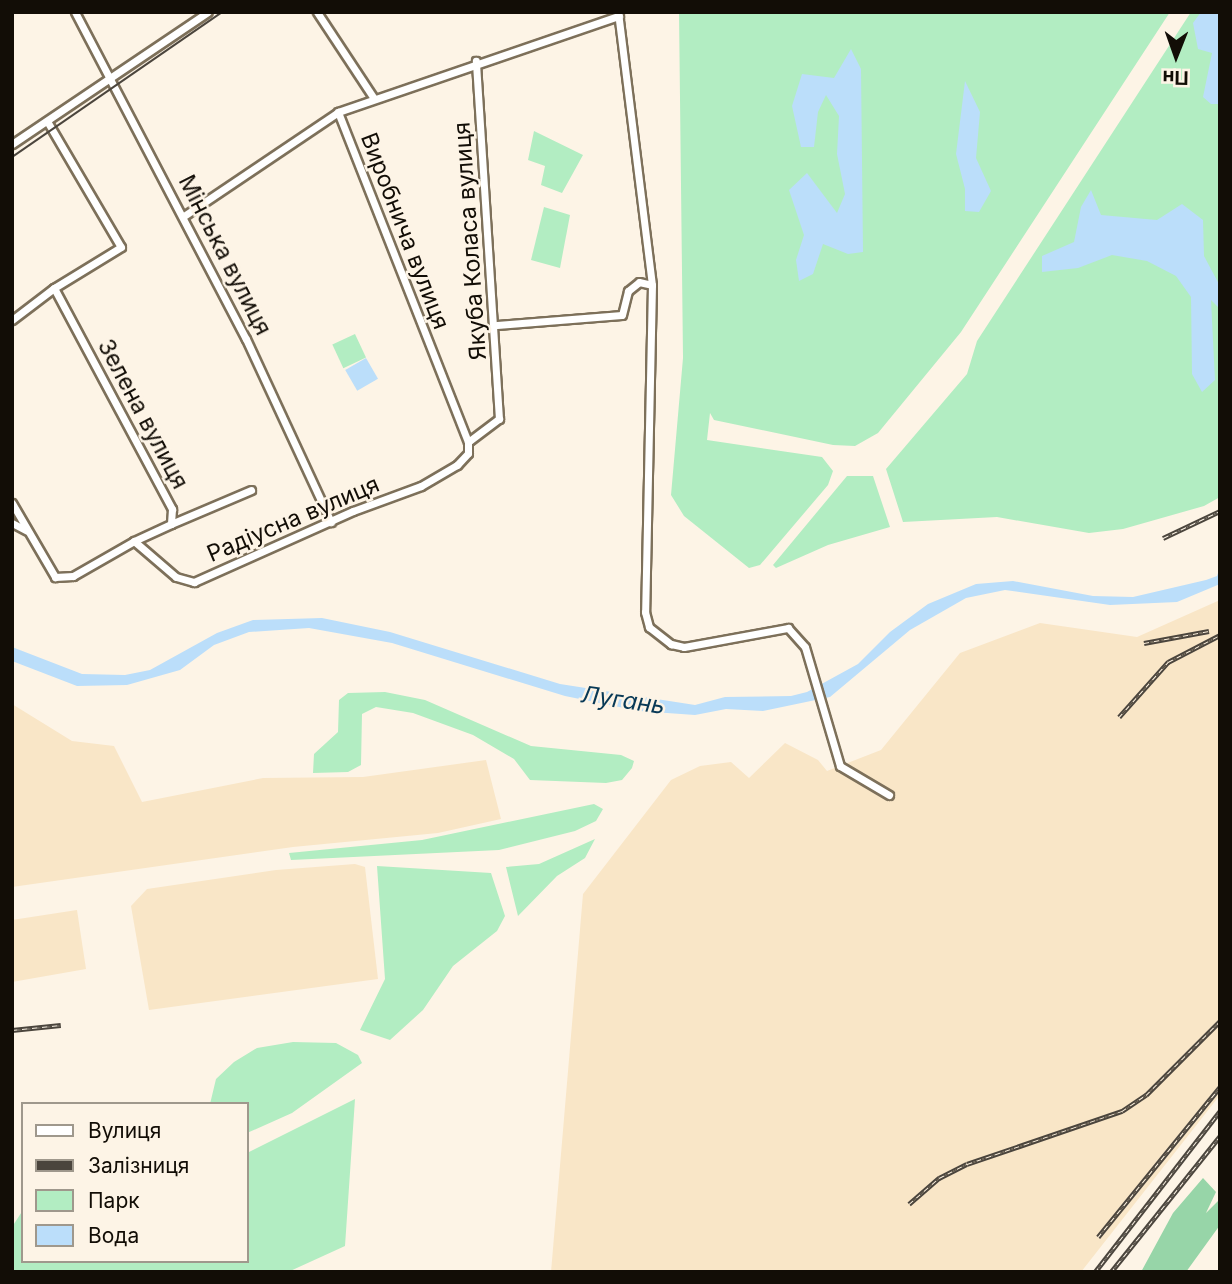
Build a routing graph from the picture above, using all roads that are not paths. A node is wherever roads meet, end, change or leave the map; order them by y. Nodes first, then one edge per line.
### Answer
1 (75, 12) edge
2 (208, 12) edge
3 (317, 12) edge
4 (618, 14) edge
5 (476, 61) junction
6 (111, 76) junction
7 (373, 97) junction
8 (338, 112) junction
9 (47, 121) junction
10 (12, 144) edge
11 (184, 216) junction
12 (652, 285) junction
13 (54, 288) junction
14 (12, 320) edge
15 (497, 325) junction
16 (499, 419) joint
17 (468, 442) junction
18 (251, 490) dead end
19 (12, 503) edge
20 (331, 522) junction
21 (12, 523) edge
22 (171, 524) junction
23 (27, 530) junction
24 (134, 541) junction
25 (889, 795) dead end

1 - 6 street, Мінська вулиця
2 - 6 street
3 - 7 street
4 - 5 street
4 - 12 street
5 - 7 street
5 - 15 street, Якуба Коласа вулиця
6 - 9 street
6 - 11 street, Мінська вулиця
7 - 8 street
8 - 11 street
8 - 17 street, Виробнича вулиця
9 - 10 street
9 - 13 street
11 - 20 street, Мінська вулиця
12 - 15 street
12 - 25 street
13 - 14 street
13 - 22 street, Зелена вулиця
15 - 16 street, Якуба Коласа вулиця
16 - 17 street, Радіусна вулиця
17 - 20 street, Радіусна вулиця
18 - 22 street
19 - 23 street
20 - 24 street, Радіусна вулиця
21 - 23 street
22 - 24 street, Зелена вулиця
23 - 24 street

